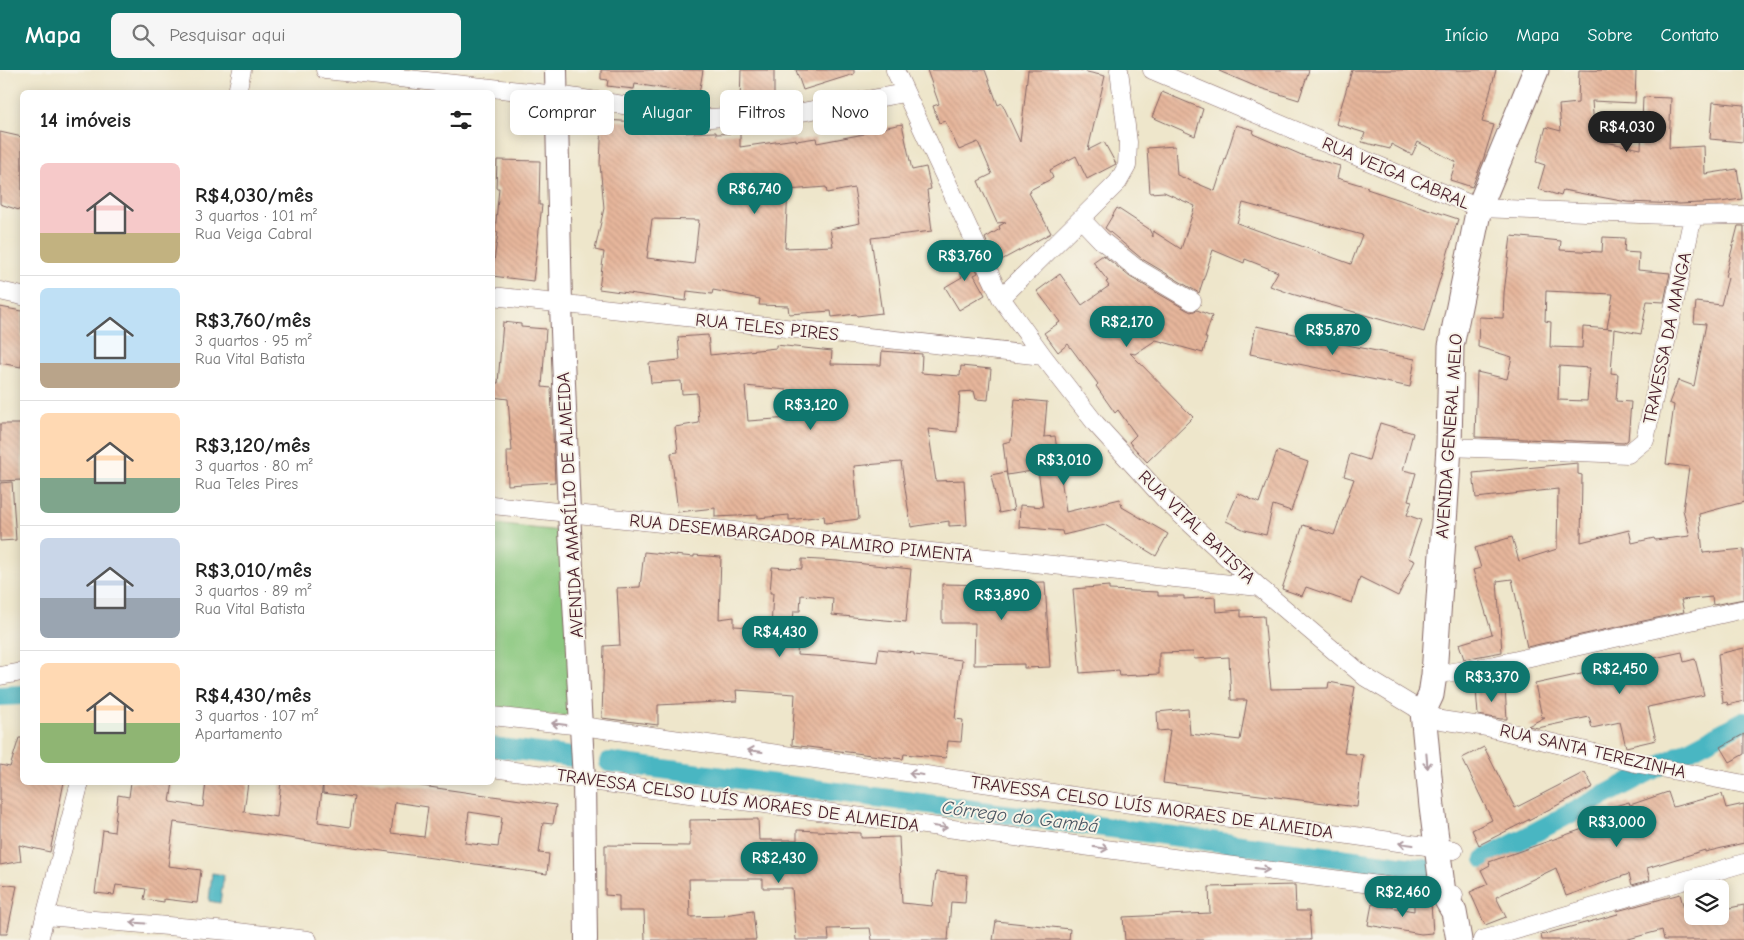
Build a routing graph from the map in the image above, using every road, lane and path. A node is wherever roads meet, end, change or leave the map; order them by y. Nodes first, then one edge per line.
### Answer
1 (242, 70) edge
2 (325, 70) edge
3 (556, 70) edge
4 (895, 70) edge
5 (1119, 70) edge
6 (1152, 70) edge
7 (1536, 70) edge
8 (237, 90) edge
9 (511, 90) edge
10 (557, 90) edge
11 (904, 93) junction
12 (614, 104) edge
13 (558, 135) edge
14 (1479, 208) junction
15 (1744, 215) edge
16 (1693, 216) junction
17 (1082, 219) junction
18 (0, 291) edge
19 (20, 296) edge
20 (495, 296) edge
21 (1001, 298) junction
22 (1192, 301) dead end
23 (562, 305) junction
24 (1042, 356) junction
25 (1449, 447) junction
26 (495, 505) edge
27 (569, 513) junction
28 (1259, 587) junction
29 (1744, 609) edge
30 (20, 672) edge
31 (0, 676) edge
32 (1432, 701) junction
33 (495, 716) edge
34 (582, 726) junction
35 (495, 768) edge
36 (584, 780) junction
37 (1744, 784) edge
38 (79, 785) edge
39 (1446, 849) junction
40 (1744, 863) edge
41 (1452, 900) junction
42 (45, 916) junction
43 (39, 940) edge
44 (308, 940) edge
45 (586, 940) edge
46 (1459, 940) edge
47 (1482, 940) edge

1 - 8 street
2 - 9 street
3 - 10 street, AVENIDA AMARÍLIO DE ALMEIDA
4 - 11 street, RUA VITAL BATISTA
5 - 17 street
6 - 14 street, RUA VEIGA CABRAL
7 - 14 main road, AVENIDA GENERAL MELO
11 - 12 street
11 - 21 street, RUA VITAL BATISTA
13 - 23 street, AVENIDA AMARÍLIO DE ALMEIDA
14 - 16 street, RUA VEIGA CABRAL
14 - 25 main road, AVENIDA GENERAL MELO
15 - 16 street, RUA VEIGA CABRAL
16 - 25 street, TRAVESSA DA MANGA
17 - 21 street
17 - 22 street
18 - 19 street
20 - 23 street, RUA TELES PIRES
21 - 24 street, RUA VITAL BATISTA
23 - 24 street, RUA TELES PIRES
23 - 27 street, AVENIDA AMARÍLIO DE ALMEIDA
24 - 28 street, RUA VITAL BATISTA
25 - 32 main road, AVENIDA GENERAL MELO
26 - 27 street, RUA DESEMBARGADOR PALMIRO PIMENTA
27 - 28 street, RUA DESEMBARGADOR PALMIRO PIMENTA
27 - 34 street, AVENIDA AMARÍLIO DE ALMEIDA
28 - 32 street, RUA VITAL BATISTA
29 - 32 street
30 - 31 street
32 - 37 street, RUA SANTA TEREZINHA
32 - 39 main road, AVENIDA GENERAL MELO
34 -> 33 street, TRAVESSA CELSO LUÍS MORAES DE ALMEIDA
34 - 36 street, AVENIDA AMARÍLIO DE ALMEIDA
39 -> 34 street, TRAVESSA CELSO LUÍS MORAES DE ALMEIDA
35 - 36 street, TRAVESSA CELSO LUÍS MORAES DE ALMEIDA
36 -> 41 street, TRAVESSA CELSO LUÍS MORAES DE ALMEIDA
36 - 45 street, AVENIDA AMARÍLIO DE ALMEIDA
38 - 42 street
39 - 41 main road, AVENIDA GENERAL MELO
40 - 47 street
41 - 46 main road, AVENIDA GENERAL MELO
42 - 43 street
44 -> 42 street

